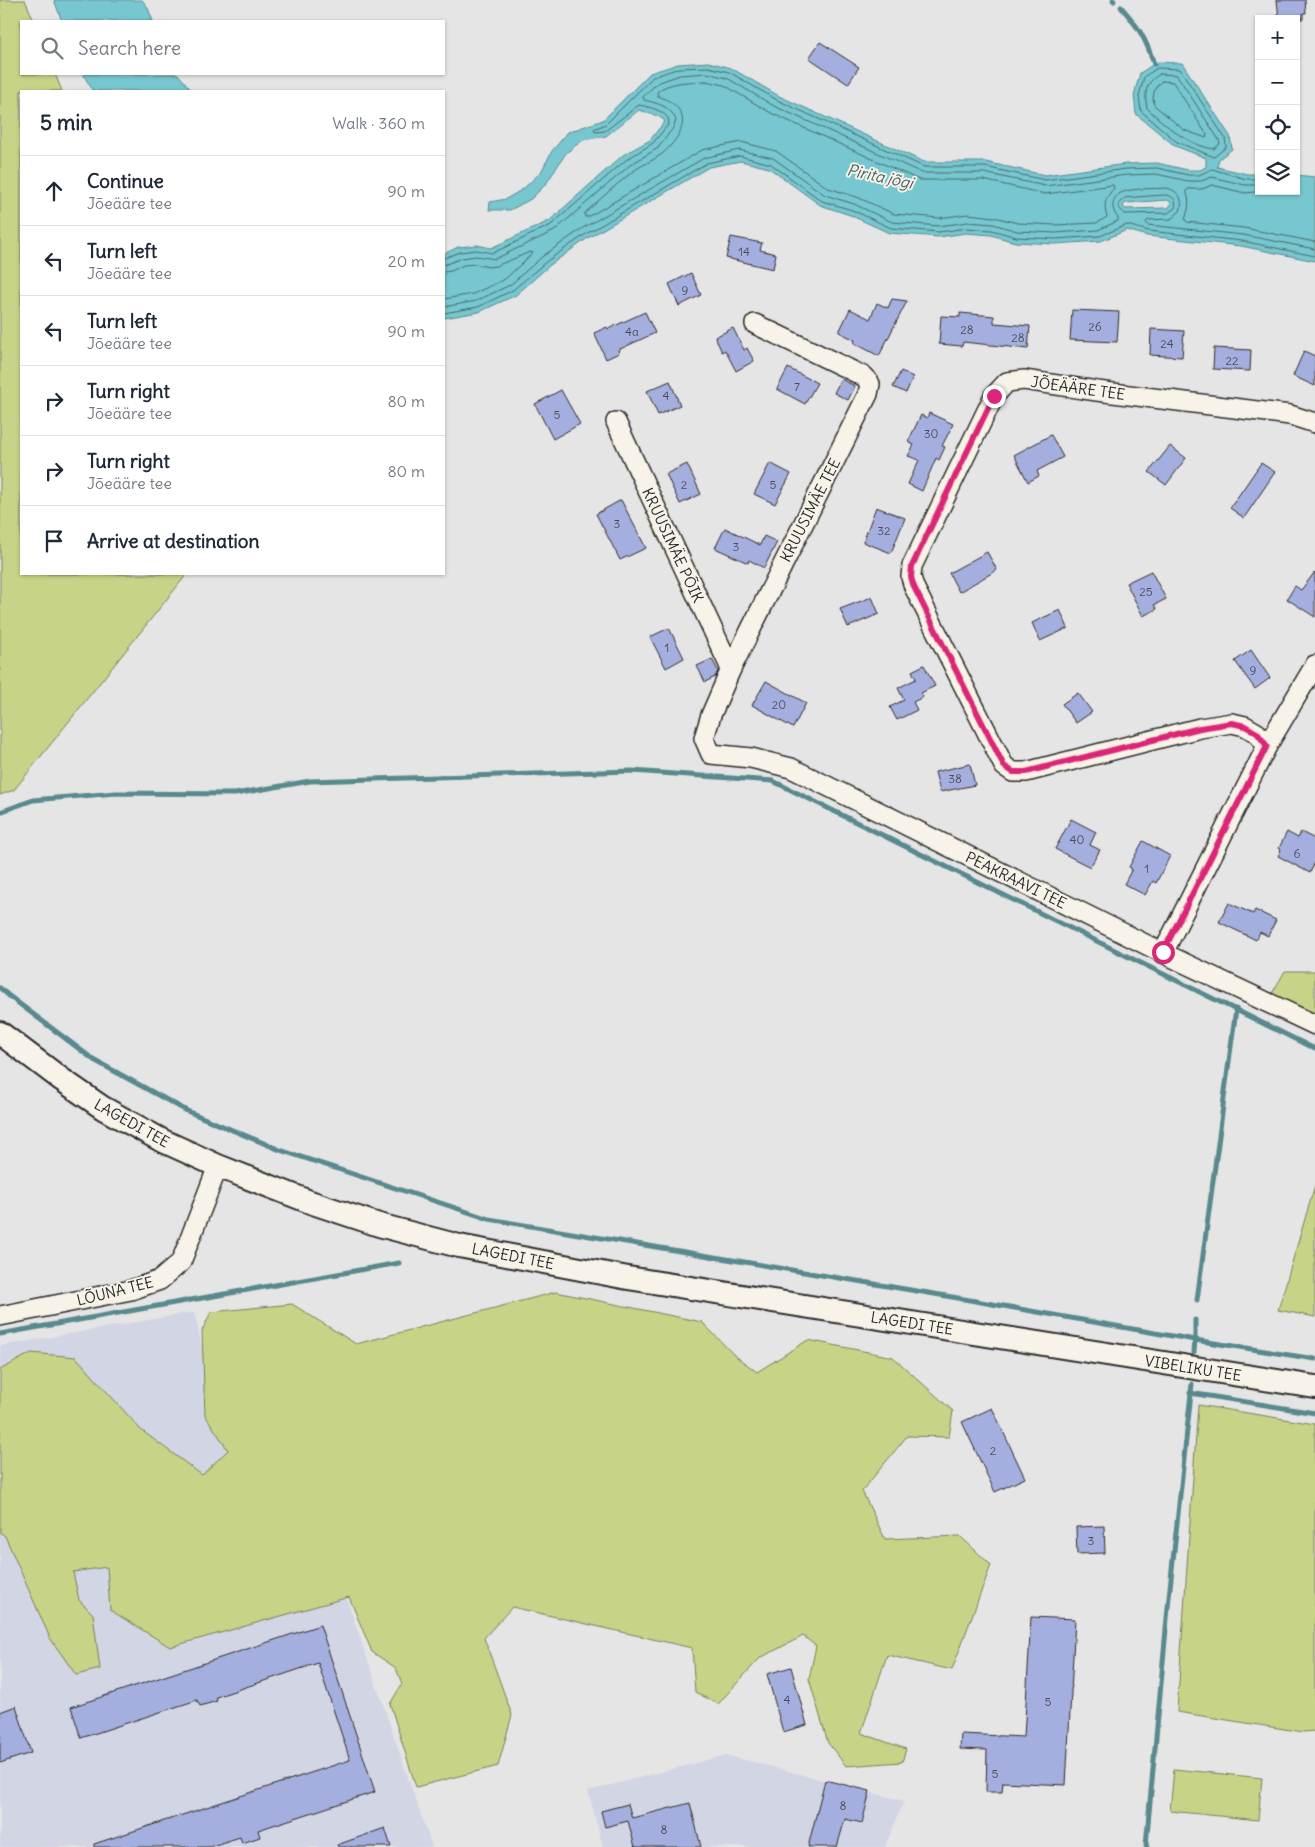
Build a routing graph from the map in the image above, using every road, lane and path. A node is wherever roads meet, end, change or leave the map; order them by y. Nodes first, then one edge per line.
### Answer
1 (755, 324) dead end
2 (616, 422) dead end
3 (1315, 423) edge
4 (1315, 665) edge
5 (730, 669) junction
6 (1267, 746) junction
7 (712, 754) joint
8 (1163, 952) junction
9 (1315, 1025) edge
10 (0, 1033) edge
11 (218, 1166) junction
12 (0, 1316) edge
13 (1070, 1348) joint
14 (1315, 1386) edge

1 - 5 street, KRUUSIMÄE TEE
2 - 5 street, KRUUSIMÄE PÕIK
3 - 6 street, JÕEÄÄRE TEE
4 - 6 street
5 - 7 street, KRUUSIMÄE TEE
6 - 8 street
7 - 8 street, PEAKRAAVI TEE
8 - 9 street, PEAKRAAVI TEE
10 - 11 street, LAGEDI TEE
11 - 12 street, LÕUNA TEE
11 - 13 street, LAGEDI TEE
13 - 14 street, VIBELIKU TEE

